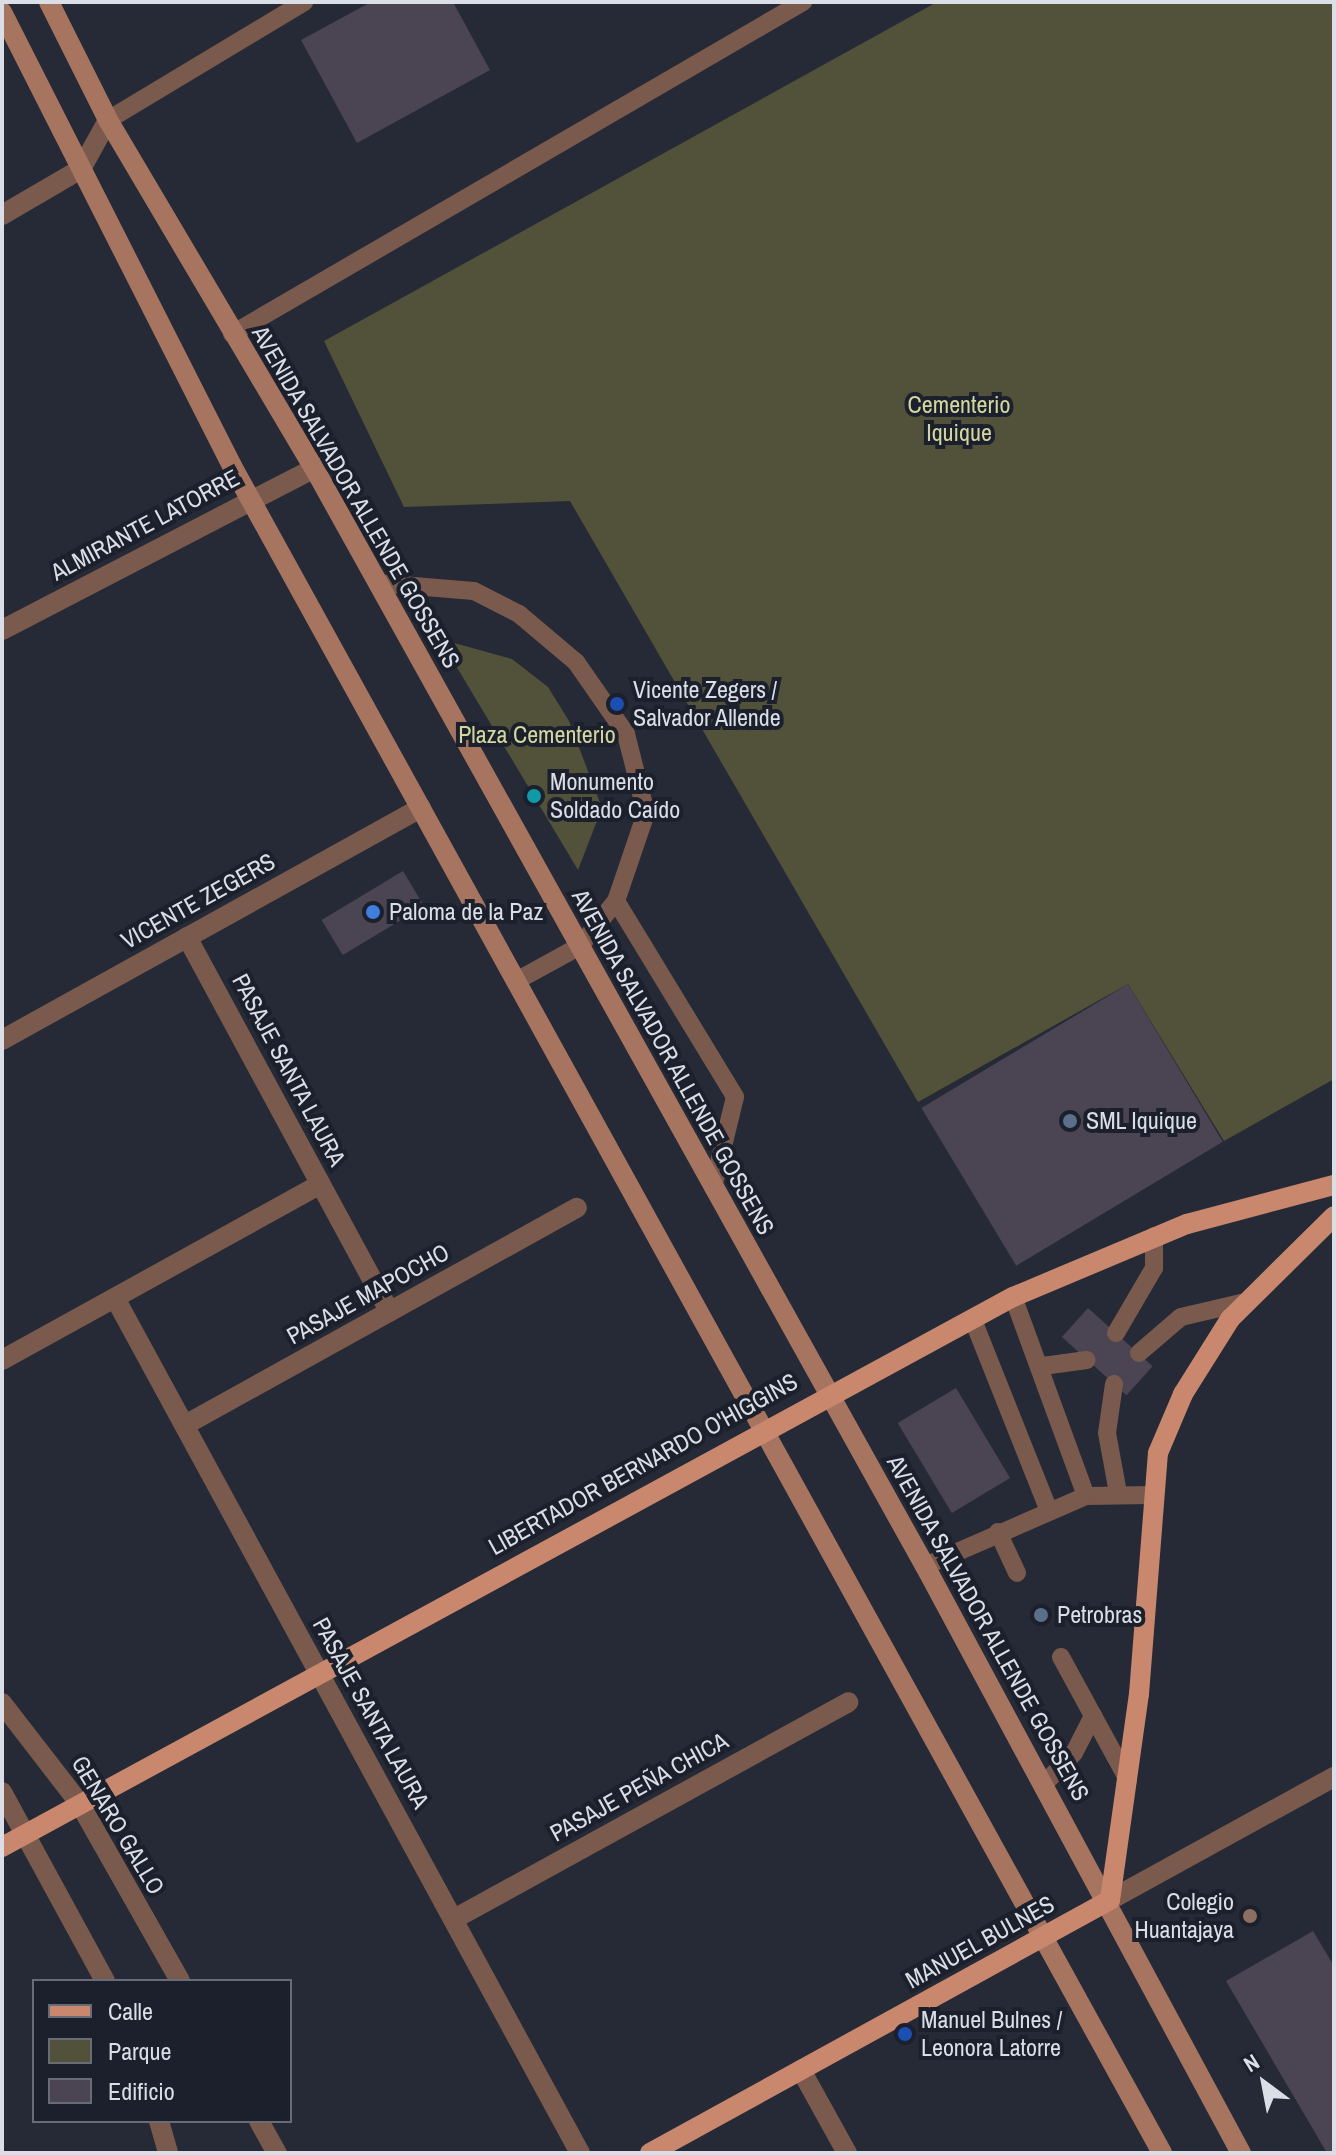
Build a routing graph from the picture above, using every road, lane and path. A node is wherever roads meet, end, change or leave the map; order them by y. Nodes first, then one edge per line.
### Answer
1 (49, 2) edge
2 (304, 2) edge
3 (803, 2) edge
4 (2, 12) edge
5 (108, 120) junction
6 (81, 169) junction
7 (2, 215) edge
8 (232, 334) junction
9 (314, 468) junction
10 (250, 498) junction
11 (378, 583) junction
12 (2, 630) edge
13 (421, 808) junction
14 (616, 901) junction
15 (187, 937) junction
16 (580, 946) junction
17 (516, 981) junction
18 (2, 1040) edge
19 (321, 1184) junction
20 (1334, 1185) edge
21 (713, 1187) junction
22 (577, 1208) dead end
23 (1334, 1216) edge
24 (1154, 1236) junction
25 (1013, 1297) junction
26 (115, 1298) junction
27 (1245, 1302) junction
28 (390, 1312) junction
29 (973, 1320) junction
30 (1116, 1333) dead end
31 (1139, 1353) dead end
32 (2, 1360) edge
33 (1087, 1360) dead end
34 (1043, 1366) junction
35 (1114, 1384) dead end
36 (828, 1394) junction
37 (185, 1425) junction
38 (760, 1428) junction
39 (1118, 1493) junction
40 (1151, 1495) junction
41 (1086, 1496) junction
42 (1048, 1508) junction
43 (998, 1532) junction
44 (925, 1566) junction
45 (1017, 1573) dead end
46 (1061, 1657) dead end
47 (319, 1670) junction
48 (848, 1702) dead end
49 (2, 1703) edge
50 (1093, 1716) junction
51 (1334, 1777) edge
52 (1128, 1780) junction
53 (1045, 1783) junction
54 (2, 1792) edge
55 (80, 1804) junction
56 (26, 1834) junction
57 (2, 1847) edge
58 (1110, 1900) junction
59 (454, 1919) junction
60 (1043, 1937) junction
61 (104, 1979) edge
62 (179, 1979) edge
63 (801, 2070) junction
64 (160, 2123) edge
65 (260, 2123) edge
66 (168, 2153) edge
67 (277, 2153) edge
68 (580, 2153) edge
69 (650, 2153) edge
70 (847, 2153) edge
71 (1162, 2153) edge
72 (1241, 2153) edge

1 - 5 main road, AVENIDA SALVADOR ALLENDE GOSSENS
2 - 5 lane
3 - 8 lane
4 - 6 main road
5 - 6 street
5 - 8 main road, AVENIDA SALVADOR ALLENDE GOSSENS
6 - 7 street
6 - 10 main road
8 - 9 main road, AVENIDA SALVADOR ALLENDE GOSSENS
9 - 10 street, ALMIRANTE LATORRE
9 - 11 main road, AVENIDA SALVADOR ALLENDE GOSSENS
10 - 12 street, ALMIRANTE LATORRE
10 - 13 main road
11 - 14 lane
11 - 16 main road, AVENIDA SALVADOR ALLENDE GOSSENS
13 - 15 street, VICENTE ZEGERS
13 - 17 main road
14 - 16 lane
14 - 21 lane
15 - 18 street, VICENTE ZEGERS
15 - 19 street, PASAJE SANTA LAURA
16 - 17 lane
16 - 21 main road, AVENIDA SALVADOR ALLENDE GOSSENS
17 - 38 main road
19 - 26 street
19 - 28 street, PASAJE SANTA LAURA
20 - 24 main road, LIBERTADOR BERNARDO O'HIGGINS
21 - 36 main road, AVENIDA SALVADOR ALLENDE GOSSENS
22 - 28 street, PASAJE MAPOCHO
23 - 27 main road
24 - 25 main road, LIBERTADOR BERNARDO O'HIGGINS
24 - 30 lane
25 - 29 main road, LIBERTADOR BERNARDO O'HIGGINS
25 - 34 lane
26 - 32 street
26 - 37 street, PASAJE SANTA LAURA
27 - 31 lane
27 - 40 main road
28 - 37 street, PASAJE MAPOCHO
29 - 36 main road, LIBERTADOR BERNARDO O'HIGGINS
29 - 42 lane
33 - 34 lane
34 - 41 lane
35 - 39 lane
36 - 38 main road, LIBERTADOR BERNARDO O'HIGGINS
36 - 44 main road, AVENIDA SALVADOR ALLENDE GOSSENS
37 - 47 street, PASAJE SANTA LAURA
38 - 47 main road, LIBERTADOR BERNARDO O'HIGGINS
38 - 60 main road
39 - 40 lane
39 - 41 lane
40 - 52 main road
41 - 42 lane
42 - 43 lane
43 - 44 lane
43 - 45 lane
44 - 53 main road, AVENIDA SALVADOR ALLENDE GOSSENS
46 - 50 lane
47 - 55 main road, LIBERTADOR BERNARDO O'HIGGINS
47 - 59 street, PASAJE SANTA LAURA
48 - 59 street, PASAJE PEÑA CHICA
49 - 55 street, GENARO GALLO
50 - 52 lane
50 - 53 lane
51 - 58 street, MANUEL BULNES
52 - 58 main road
53 - 58 main road, AVENIDA SALVADOR ALLENDE GOSSENS
54 - 56 street
55 - 56 main road, LIBERTADOR BERNARDO O'HIGGINS
55 - 62 street, GENARO GALLO
56 - 57 main road, LIBERTADOR BERNARDO O'HIGGINS
56 - 61 street
58 - 60 main road, MANUEL BULNES
58 - 72 main road, AVENIDA SALVADOR ALLENDE GOSSENS
59 - 68 street, PASAJE SANTA LAURA
60 - 63 main road, MANUEL BULNES
60 - 71 main road
63 - 69 main road, MANUEL BULNES
63 - 70 street
64 - 66 street
65 - 67 street

